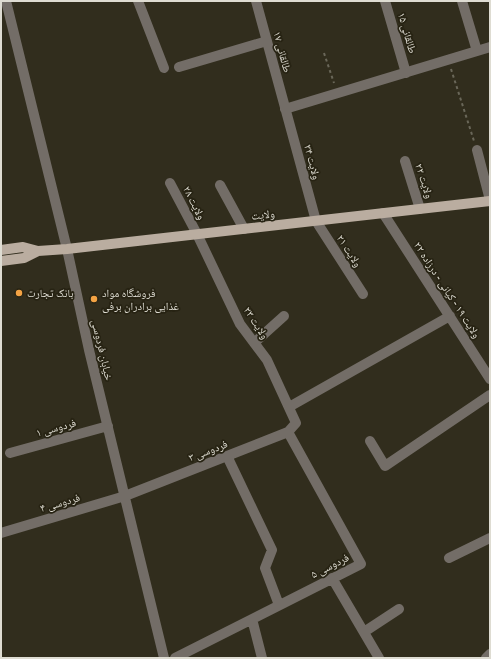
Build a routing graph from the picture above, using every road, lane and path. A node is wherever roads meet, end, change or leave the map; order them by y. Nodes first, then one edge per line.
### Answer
1 (6, 1) edge
2 (138, 1) edge
3 (256, 1) edge
4 (386, 1) edge
5 (462, 1) edge
6 (267, 41) junction
7 (490, 47) edge
8 (477, 51) junction
9 (324, 52) dead end
10 (449, 60) junction
11 (179, 67) dead end
12 (164, 68) dead end
13 (406, 73) junction
14 (338, 93) junction
15 (285, 109) junction
16 (477, 150) joint
17 (405, 161) dead end
18 (170, 183) dead end
19 (220, 185) dead end
20 (490, 200) edge
21 (420, 209) junction
22 (383, 214) junction
23 (316, 221) junction
24 (244, 229) junction
25 (197, 234) junction
26 (67, 249) junction
27 (1, 250) edge
28 (38, 251) junction
29 (1, 261) edge
30 (363, 294) dead end
31 (284, 316) dead end
32 (450, 316) junction
33 (254, 343) junction
34 (490, 379) edge
35 (490, 395) edge
36 (289, 407) junction
37 (296, 423) joint
38 (108, 426) junction
39 (288, 432) junction
40 (370, 441) dead end
41 (10, 453) dead end
42 (227, 456) junction
43 (125, 496) junction
44 (1, 533) edge
45 (490, 538) edge
46 (449, 558) dead end
47 (332, 578) junction
48 (279, 605) junction
49 (399, 609) dead end
50 (252, 619) junction
51 (364, 632) junction
52 (490, 654) edge
53 (164, 658) edge
54 (175, 658) edge
55 (262, 658) edge
56 (379, 658) edge
57 (486, 658) edge

1 - 26 street, خیابان فردوسی
2 - 12 street
3 - 6 street, طالقانی ۱۷
4 - 13 street, طالقانی ۱۵
5 - 8 street
6 - 11 street
6 - 15 street, طالقانی ۱۷
7 - 8 street
8 - 10 street
9 - 14 path
10 - 13 street
10 - 16 path
13 - 14 street
14 - 15 street
15 - 23 street, ولایت ۲۴
16 - 20 street
17 - 21 street, ولایت ۲۲
18 - 25 street, ولایت ۲۸
19 - 24 street
20 - 21 main road, ولایت
21 - 22 main road, ولایت
22 - 23 main road, ولایت
22 - 32 street, ولایت ۱۹ - کیانی - درزاده ۲۲
23 - 24 main road, ولایت
23 - 30 street, ولایت ۲۱
24 - 25 main road, ولایت
25 - 26 main road, ولایت
25 - 33 street, ولایت ۲۳
26 - 28 main road, ولایت
26 - 38 street, خیابان فردوسی
27 - 28 main road, ولایت
28 - 29 main road, ولایت
31 - 33 street
32 - 34 street, ولایت ۱۹ - کیانی - درزاده ۲۲
32 - 36 street
33 - 36 street, ولایت ۲۳
35 - 40 street
36 - 37 street, ولایت ۲۳
37 - 39 street, فردوسی ۳
38 - 41 street, فردوسی ۱
38 - 43 street, خیابان فردوسی
39 - 42 street, فردوسی ۳
39 - 47 street, فردوسی ۵
42 - 43 street, فردوسی ۳
42 - 48 street
43 - 44 street, فردوسی ۴
43 - 53 street, خیابان فردوسی
45 - 46 street
47 - 48 street, فردوسی ۵
47 - 51 street
48 - 50 street, فردوسی ۵
49 - 51 street
50 - 54 street, فردوسی ۵
50 - 55 street
51 - 56 street
52 - 57 street

